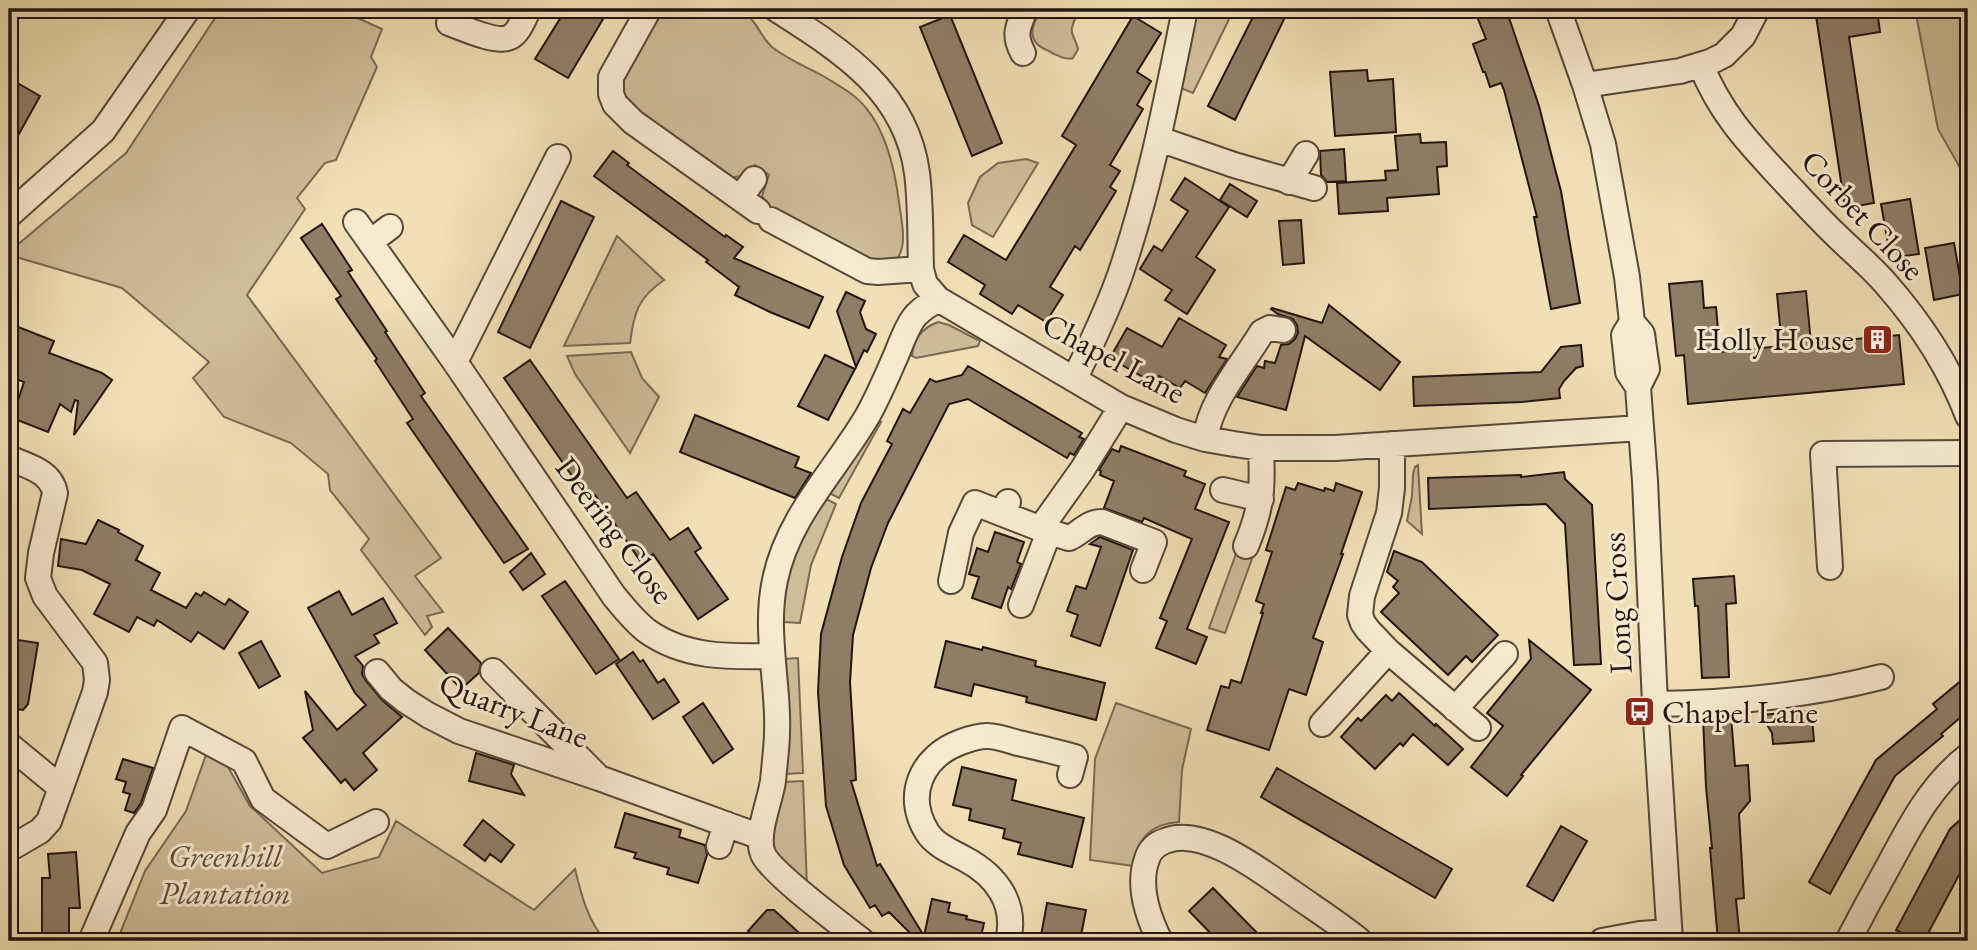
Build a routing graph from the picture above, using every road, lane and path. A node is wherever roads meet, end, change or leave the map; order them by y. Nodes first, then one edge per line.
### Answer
1 (188, 9) edge
2 (528, 9) edge
3 (649, 9) edge
4 (776, 9) edge
5 (1025, 9) edge
6 (1185, 9) edge
7 (1558, 9) edge
8 (1757, 9) edge
9 (449, 23) dead end
10 (1023, 53) dead end
11 (1701, 65) junction
12 (1585, 85) junction
13 (1158, 139) junction
14 (1306, 154) dead end
15 (558, 157) dead end
16 (1289, 182) junction
17 (1314, 188) dead end
18 (9, 215) edge
19 (390, 228) dead end
20 (921, 269) junction
21 (938, 299) junction
22 (1283, 330) dead end
23 (455, 362) junction
24 (1074, 378) junction
25 (1121, 407) junction
26 (1968, 416) edge
27 (1641, 428) junction
28 (1205, 439) junction
29 (1392, 444) junction
30 (1261, 448) junction
31 (1968, 453) edge
32 (9, 458) edge
33 (1223, 489) dead end
34 (1261, 499) junction
35 (1045, 530) junction
36 (1246, 546) dead end
37 (1830, 567) dead end
38 (1143, 570) dead end
39 (951, 581) dead end
40 (1021, 605) dead end
41 (1388, 651) junction
42 (1505, 654) dead end
43 (772, 656) junction
44 (493, 671) dead end
45 (377, 672) dead end
46 (1881, 677) dead end
47 (1655, 704) junction
48 (1455, 709) junction
49 (1322, 724) dead end
50 (1478, 728) dead end
51 (9, 745) edge
52 (1968, 756) edge
53 (1070, 775) dead end
54 (599, 778) junction
55 (61, 788) junction
56 (376, 822) dead end
57 (761, 837) junction
58 (9, 849) edge
59 (1670, 937) edge
60 (91, 941) edge
61 (862, 941) edge
62 (1008, 941) edge
63 (1160, 941) edge
64 (1360, 941) edge
65 (1602, 941) edge
66 (1848, 941) edge

1 - 18 street
2 - 9 street
3 - 20 street
4 - 20 street
5 - 10 street
6 - 13 street
7 - 12 street, Long Cross
8 - 11 street
11 - 12 street
11 - 26 street, Corbet Close
12 - 27 street, Long Cross
13 - 16 street
13 - 24 street
14 - 16 street
15 - 23 street
16 - 17 street
19 - 23 street, Deering Close
20 - 21 street
21 - 24 street, Chapel Lane
21 - 43 street
22 - 28 street
23 - 43 street, Deering Close
24 - 25 street, Chapel Lane
25 - 28 street, Chapel Lane
25 - 35 street
27 - 29 street, Chapel Lane
27 - 47 street, Long Cross
28 - 30 street, Chapel Lane
29 - 30 street, Chapel Lane
29 - 41 street
30 - 34 street
31 - 37 street
32 - 55 street
33 - 34 street
34 - 36 street
35 - 38 street
35 - 39 street
35 - 40 street
41 - 48 street
41 - 49 street
42 - 48 street
43 - 57 street
44 - 54 street, Quarry Lane
45 - 54 street, Quarry Lane
46 - 47 street
47 - 59 street, Long Cross
48 - 50 street
51 - 55 street
52 - 66 street
53 - 62 street
54 - 57 street, Quarry Lane
55 - 58 street
56 - 60 street
57 - 61 street
59 - 65 street
63 - 64 street

